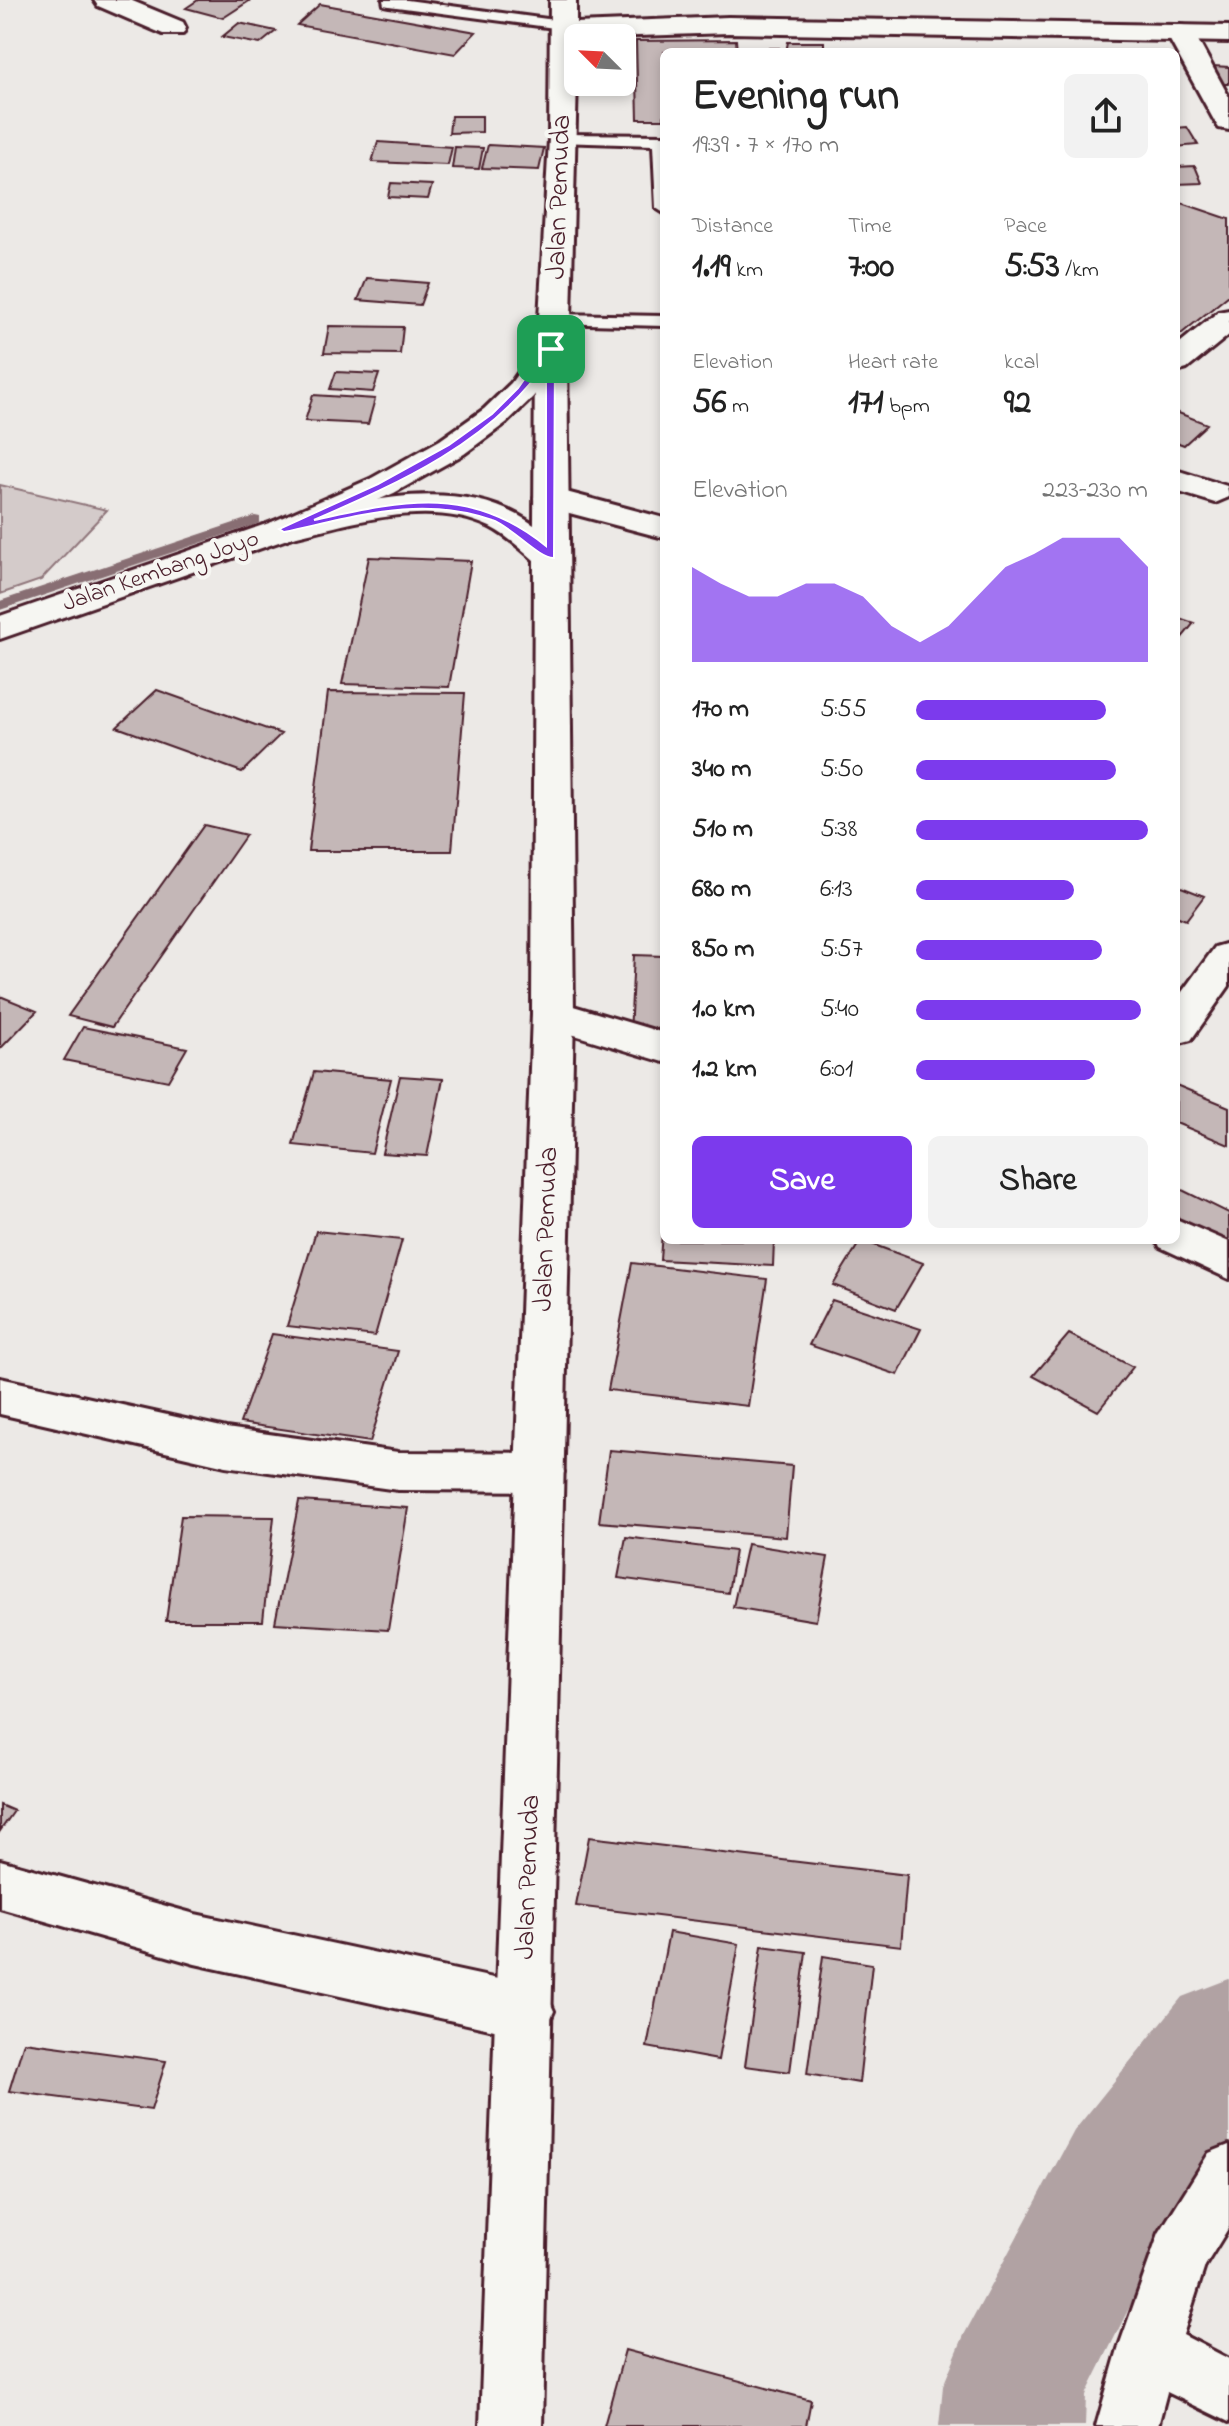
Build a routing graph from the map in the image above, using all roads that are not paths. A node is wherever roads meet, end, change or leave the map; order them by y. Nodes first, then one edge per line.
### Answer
1 (107, 0) edge
2 (389, 2) edge
3 (562, 19) edge
4 (173, 28) dead end
5 (1180, 33) junction
6 (1229, 34) edge
7 (1229, 122) edge
8 (563, 139) junction
9 (660, 140) edge
10 (1229, 319) edge
11 (660, 321) edge
12 (553, 334) junction
13 (1201, 352) edge
14 (1180, 481) edge
15 (1215, 493) dead end
16 (551, 498) junction
17 (660, 527) edge
18 (284, 529) junction
19 (551, 556) junction
20 (0, 628) edge
21 (1229, 957) edge
22 (553, 1014) junction
23 (1180, 1024) edge
24 (660, 1047) edge
25 (1180, 1237) edge
26 (1229, 1262) edge
27 (0, 1396) edge
28 (540, 1472) junction
29 (0, 1884) edge
30 (526, 2011) junction
31 (1229, 2173) edge
32 (1148, 2349) junction
33 (1229, 2392) edge
34 (511, 2426) edge
35 (1127, 2426) edge

1 - 4 main road
2 - 3 lane
3 - 5 main road
3 - 8 main road, Jalan Pemuda
5 - 6 main road
5 - 7 main road
8 - 9 lane
8 - 12 main road, Jalan Pemuda
10 - 13 main road
11 - 12 lane
12 - 16 main road, Jalan Pemuda
12 - 18 main road, Jalan Kembang Joyo
14 - 15 main road
16 - 17 main road
16 - 19 main road, Jalan Pemuda
18 - 19 main road
18 - 20 main road, Jalan Kembang Joyo
19 - 22 main road, Jalan Pemuda
21 - 23 main road
22 - 24 main road
22 - 28 main road, Jalan Pemuda
25 - 26 main road
27 - 28 main road
28 - 30 main road, Jalan Pemuda
29 - 30 main road
30 - 34 main road, Jalan Pemuda
31 - 32 main road
32 - 33 main road
32 - 35 main road

